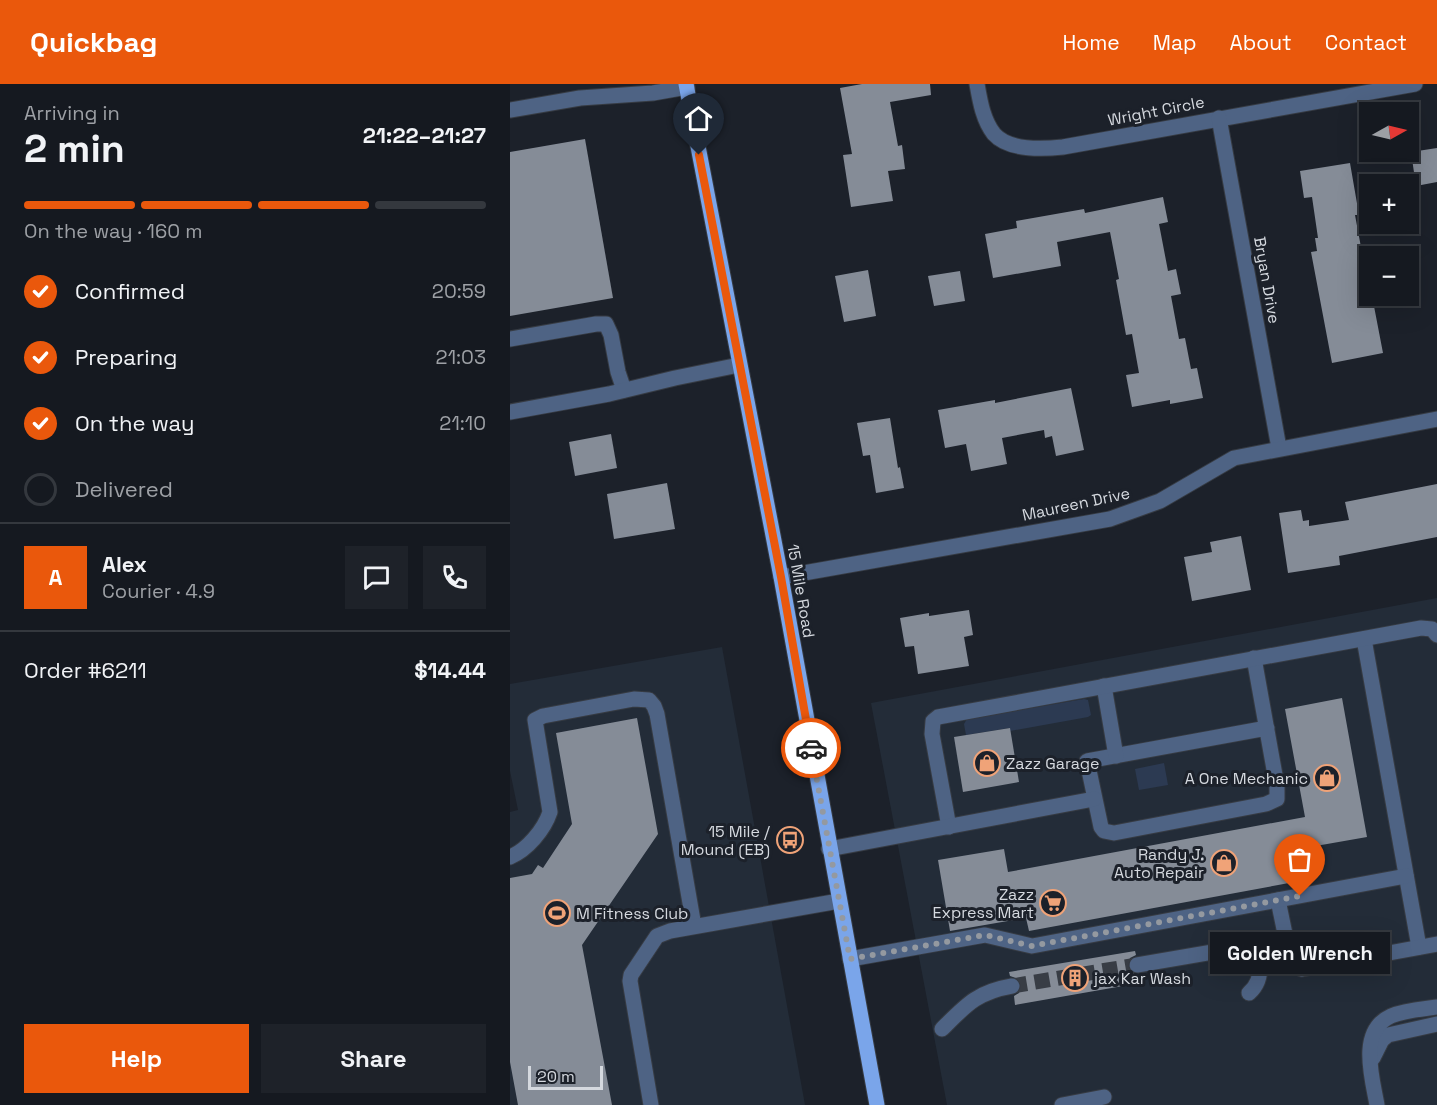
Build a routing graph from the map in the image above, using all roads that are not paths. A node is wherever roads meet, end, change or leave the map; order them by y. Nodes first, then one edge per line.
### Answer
1 (977, 84) edge
2 (1415, 84) edge
3 (686, 85) edge
4 (510, 110) edge
5 (1219, 118) junction
6 (510, 339) edge
7 (739, 365) junction
8 (624, 390) junction
9 (510, 412) edge
10 (1437, 418) edge
11 (1279, 448) junction
12 (781, 577) junction
13 (1437, 635) edge
14 (1364, 639) junction
15 (1254, 658) junction
16 (1104, 686) junction
17 (1267, 728) junction
18 (1116, 756) junction
19 (1094, 799) junction
20 (949, 827) junction
21 (829, 849) junction
22 (510, 857) edge
23 (1406, 876) junction
24 (1278, 900) junction
25 (839, 901) junction
26 (694, 927) junction
27 (1437, 944) edge
28 (1419, 947) junction
29 (850, 959) junction
30 (1137, 964) tunnel mouth
31 (1012, 986) tunnel mouth
32 (1249, 993) dead end
33 (1437, 1006) edge
34 (1437, 1024) edge
35 (942, 1029) dead end
36 (1371, 1073) junction
37 (1104, 1097) dead end
38 (651, 1105) edge
39 (877, 1105) edge
40 (1062, 1105) edge
41 (1377, 1105) edge

1 - 5 street, Wright Circle
2 - 5 street, Wright Circle
3 - 4 street
3 - 7 main road, 15 Mile Road
5 - 11 street, Bryan Drive
6 - 8 street
7 - 8 street
7 - 12 main road, 15 Mile Road
8 - 9 street
10 - 11 street, Maureen Drive
11 - 12 street, Maureen Drive
12 - 21 main road, 15 Mile Road
13 - 14 street
14 - 15 street
14 - 23 street
15 - 16 street
15 - 17 street
16 - 18 street
16 - 20 street
17 - 18 street
17 - 19 street
18 - 19 street
19 - 20 street
20 - 21 street
21 - 25 main road, 15 Mile Road
22 - 26 street
23 - 24 street
23 - 28 street
24 - 28 street
24 - 29 street
25 - 26 street
25 - 29 main road, 15 Mile Road
26 - 38 street
27 - 28 street
29 - 39 main road, 15 Mile Road
30 - 32 street
31 - 35 street
33 - 36 street
34 - 36 street
36 - 41 street
37 - 40 street

